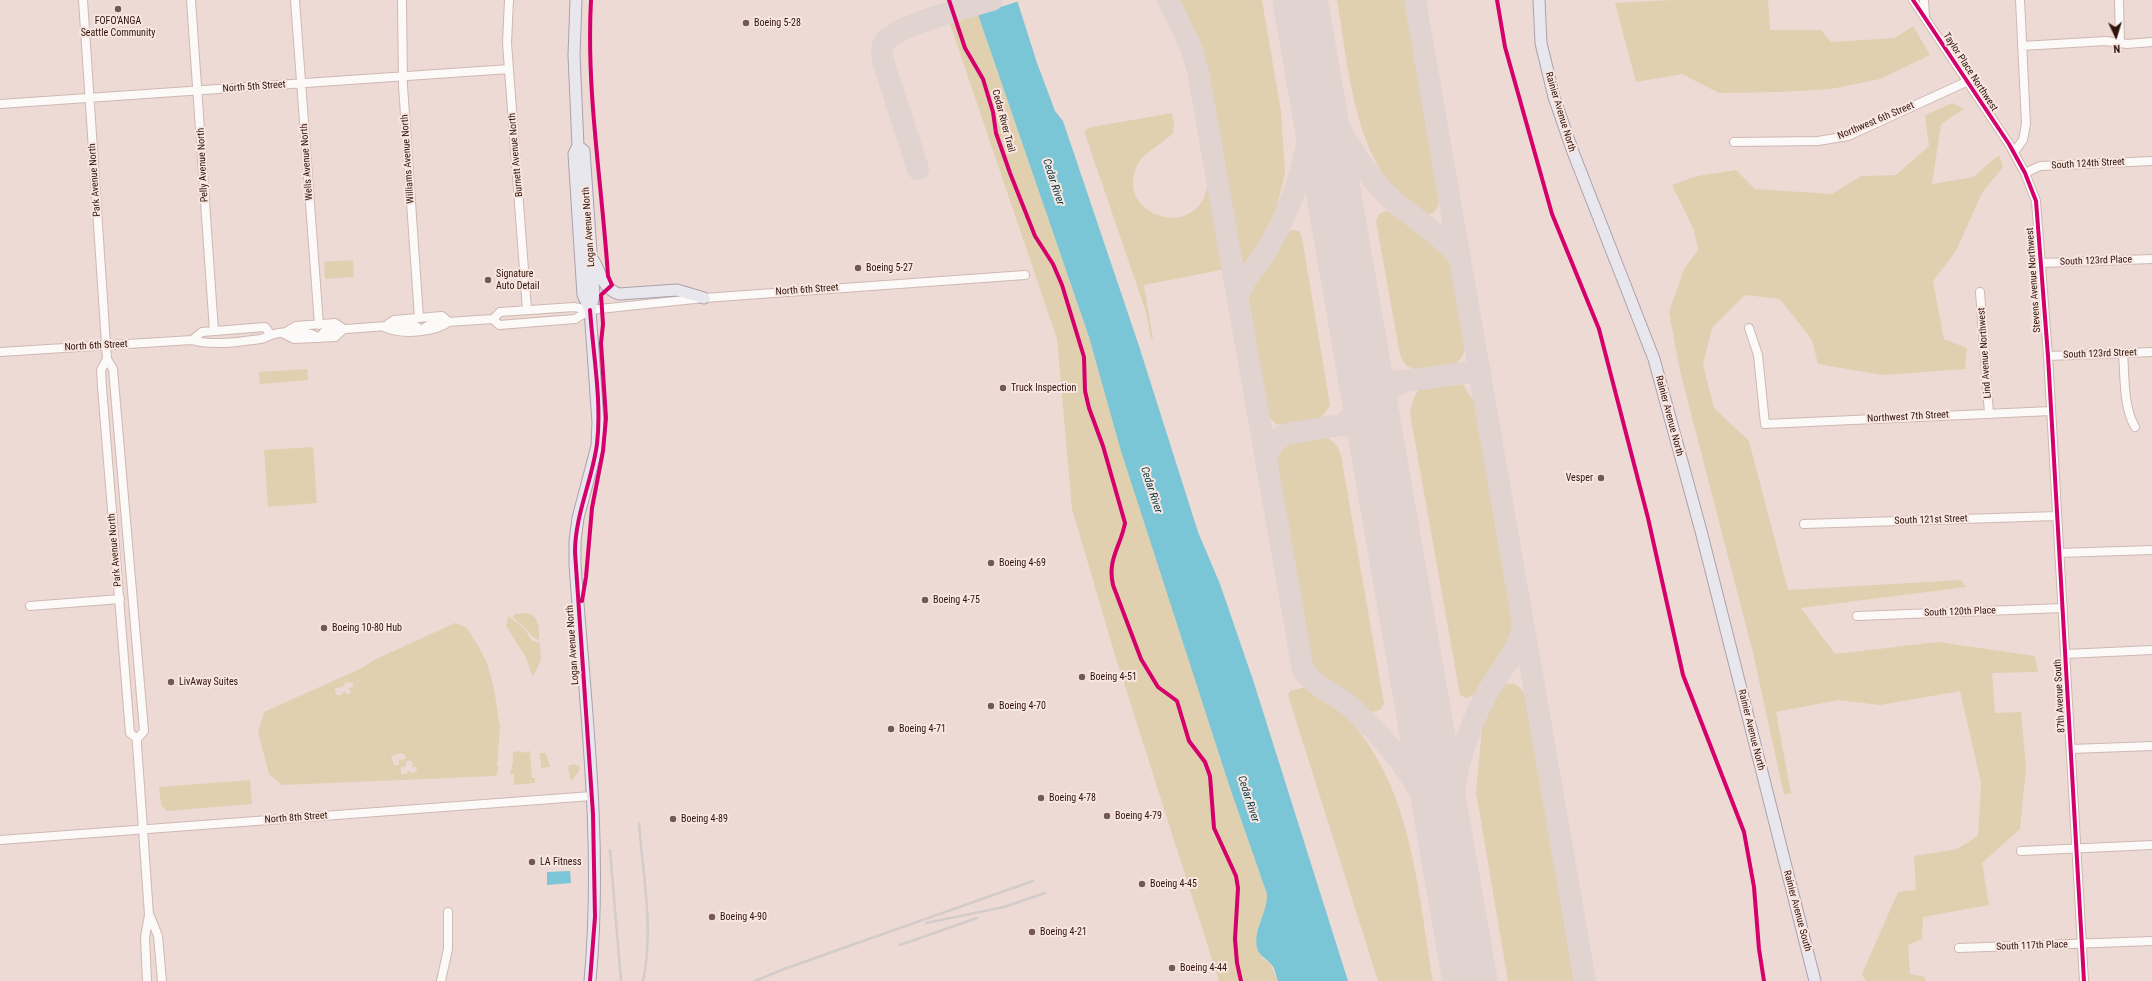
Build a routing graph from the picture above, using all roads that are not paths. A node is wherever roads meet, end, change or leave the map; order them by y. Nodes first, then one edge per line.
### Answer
1 (83, 0) edge
2 (192, 0) edge
3 (296, 0) edge
4 (402, 0) edge
5 (509, 0) edge
6 (576, 0) edge
7 (1539, 0) edge
8 (1913, 0) edge
9 (1924, 0) edge
10 (2020, 0) edge
11 (2119, 0) edge
12 (1926, 18) junction
13 (2120, 42) junction
14 (2152, 42) edge
15 (2022, 46) junction
16 (509, 69) junction
17 (403, 76) junction
18 (1966, 82) junction
19 (302, 84) junction
20 (199, 91) junction
21 (90, 99) junction
22 (0, 104) edge
23 (1734, 142) dead end
24 (578, 146) junction
25 (2014, 152) junction
26 (2152, 161) edge
27 (2026, 174) junction
28 (591, 256) junction
29 (2152, 259) edge
30 (2040, 263) junction
31 (1025, 275) dead end
32 (1980, 292) dead end
33 (704, 298) junction
34 (527, 310) junction
35 (590, 310) junction
36 (418, 318) junction
37 (493, 319) junction
38 (450, 322) junction
39 (319, 325) junction
40 (384, 326) junction
41 (1749, 328) dead end
42 (344, 329) junction
43 (214, 331) junction
44 (284, 334) junction
45 (271, 335) junction
46 (192, 340) junction
47 (106, 345) junction
48 (0, 352) edge
49 (2152, 352) edge
50 (2123, 353) junction
51 (2048, 356) junction
52 (107, 359) junction
53 (2051, 411) junction
54 (1989, 414) junction
55 (2135, 427) dead end
56 (2057, 516) junction
57 (1804, 524) dead end
58 (2152, 550) edge
59 (2059, 553) junction
60 (120, 599) junction
61 (30, 606) dead end
62 (2062, 608) junction
63 (1857, 616) dead end
64 (2152, 650) edge
65 (2066, 654) junction
66 (137, 739) junction
67 (2152, 746) edge
68 (2071, 749) junction
69 (592, 796) junction
70 (144, 830) junction
71 (0, 840) edge
72 (1779, 841) joint
73 (2152, 845) edge
74 (2077, 849) junction
75 (2021, 851) dead end
76 (448, 912) dead end
77 (150, 915) junction
78 (2152, 941) edge
79 (2082, 944) junction
80 (1959, 948) dead end
81 (147, 981) edge
82 (162, 981) edge
83 (441, 981) edge
84 (590, 981) edge
85 (1815, 981) edge
86 (2084, 981) edge

1 - 21 street, Park Avenue North
2 - 20 street, Pelly Avenue North
3 - 19 street, Wells Avenue North
4 - 17 street, Williams Avenue North
5 - 16 street, Burnett Avenue North
6 - 24 main road, Logan Avenue North
7 - 72 main road, Rainier Avenue North
8 - 12 street, Taylor Place Northwest
9 - 12 street
10 - 15 street
11 - 13 street
12 - 18 street, Taylor Place Northwest
13 - 14 street
13 - 15 street
15 - 25 street
16 - 17 street, North 5th Street
16 - 34 street, Burnett Avenue North
17 - 19 street, North 5th Street
17 - 36 street, Williams Avenue North
18 - 23 street, Northwest 6th Street
18 - 25 street, Taylor Place Northwest
19 - 20 street, North 5th Street
19 - 39 street, Wells Avenue North
20 - 21 street, North 5th Street
20 - 43 street, Pelly Avenue North
21 - 22 street, North 5th Street
21 - 47 street, Park Avenue North
24 - 28 main road, Logan Avenue North
24 - 35 main road, Logan Avenue North
25 - 27 street, Stevens Avenue Northwest
26 - 27 street, South 124th Street
27 - 30 street, Stevens Avenue Northwest
28 - 33 main road
28 - 35 main road, Logan Avenue North
29 - 30 street, South 123rd Place
30 - 51 street, Stevens Avenue Northwest
31 - 33 street, North 6th Street
32 - 54 street, Lind Avenue Northwest
33 - 35 street, North 6th Street
34 - 35 street, North 6th Street
34 - 37 street, North 6th Street
35 - 37 street, North 6th Street
35 - 69 main road, Logan Avenue North
36 - 38 street, North 6th Street
36 - 40 street, North 6th Street
37 - 38 street, North 6th Street
38 - 40 street, North 6th Street
39 - 42 street, North 6th Street
39 - 44 street, North 6th Street
40 - 42 street, North 6th Street
41 - 54 street, Northwest 7th Street
42 - 44 street, North 6th Street
43 - 45 street, North 6th Street
43 - 46 street, North 6th Street
44 - 45 street, North 6th Street
45 - 46 street, North 6th Street
46 - 47 street, North 6th Street
47 - 48 street, North 6th Street
47 - 52 street, Park Avenue North
49 - 50 street, South 123rd Street
50 - 51 street, South 123rd Street
50 - 55 street
51 - 53 street, Stevens Avenue Northwest
52 - 60 street, Park Avenue North
52 - 66 street, Park Avenue North
53 - 54 street, Northwest 7th Street
53 - 56 street, 87th Avenue South
56 - 57 street, South 121st Street
56 - 59 street, 87th Avenue South
58 - 59 street
59 - 62 street, 87th Avenue South
60 - 61 street
60 - 66 street, Park Avenue North
62 - 63 street, South 120th Place
62 - 65 street, 87th Avenue South
64 - 65 street
65 - 68 street, 87th Avenue South
66 - 70 street, Park Avenue North
67 - 68 street
68 - 74 street, 87th Avenue South
69 - 70 street, North 8th Street
69 - 84 main road, Logan Avenue North
70 - 71 street, North 8th Street
70 - 77 street, Park Avenue North
72 - 85 main road, Rainier Avenue South
73 - 74 street
74 - 75 street
74 - 79 street, 87th Avenue South
76 - 83 street
77 - 81 street, Park Avenue North
77 - 82 street, Park Avenue North
78 - 79 street, South 117th Place
79 - 80 street, South 117th Place
79 - 86 street, 87th Avenue South

